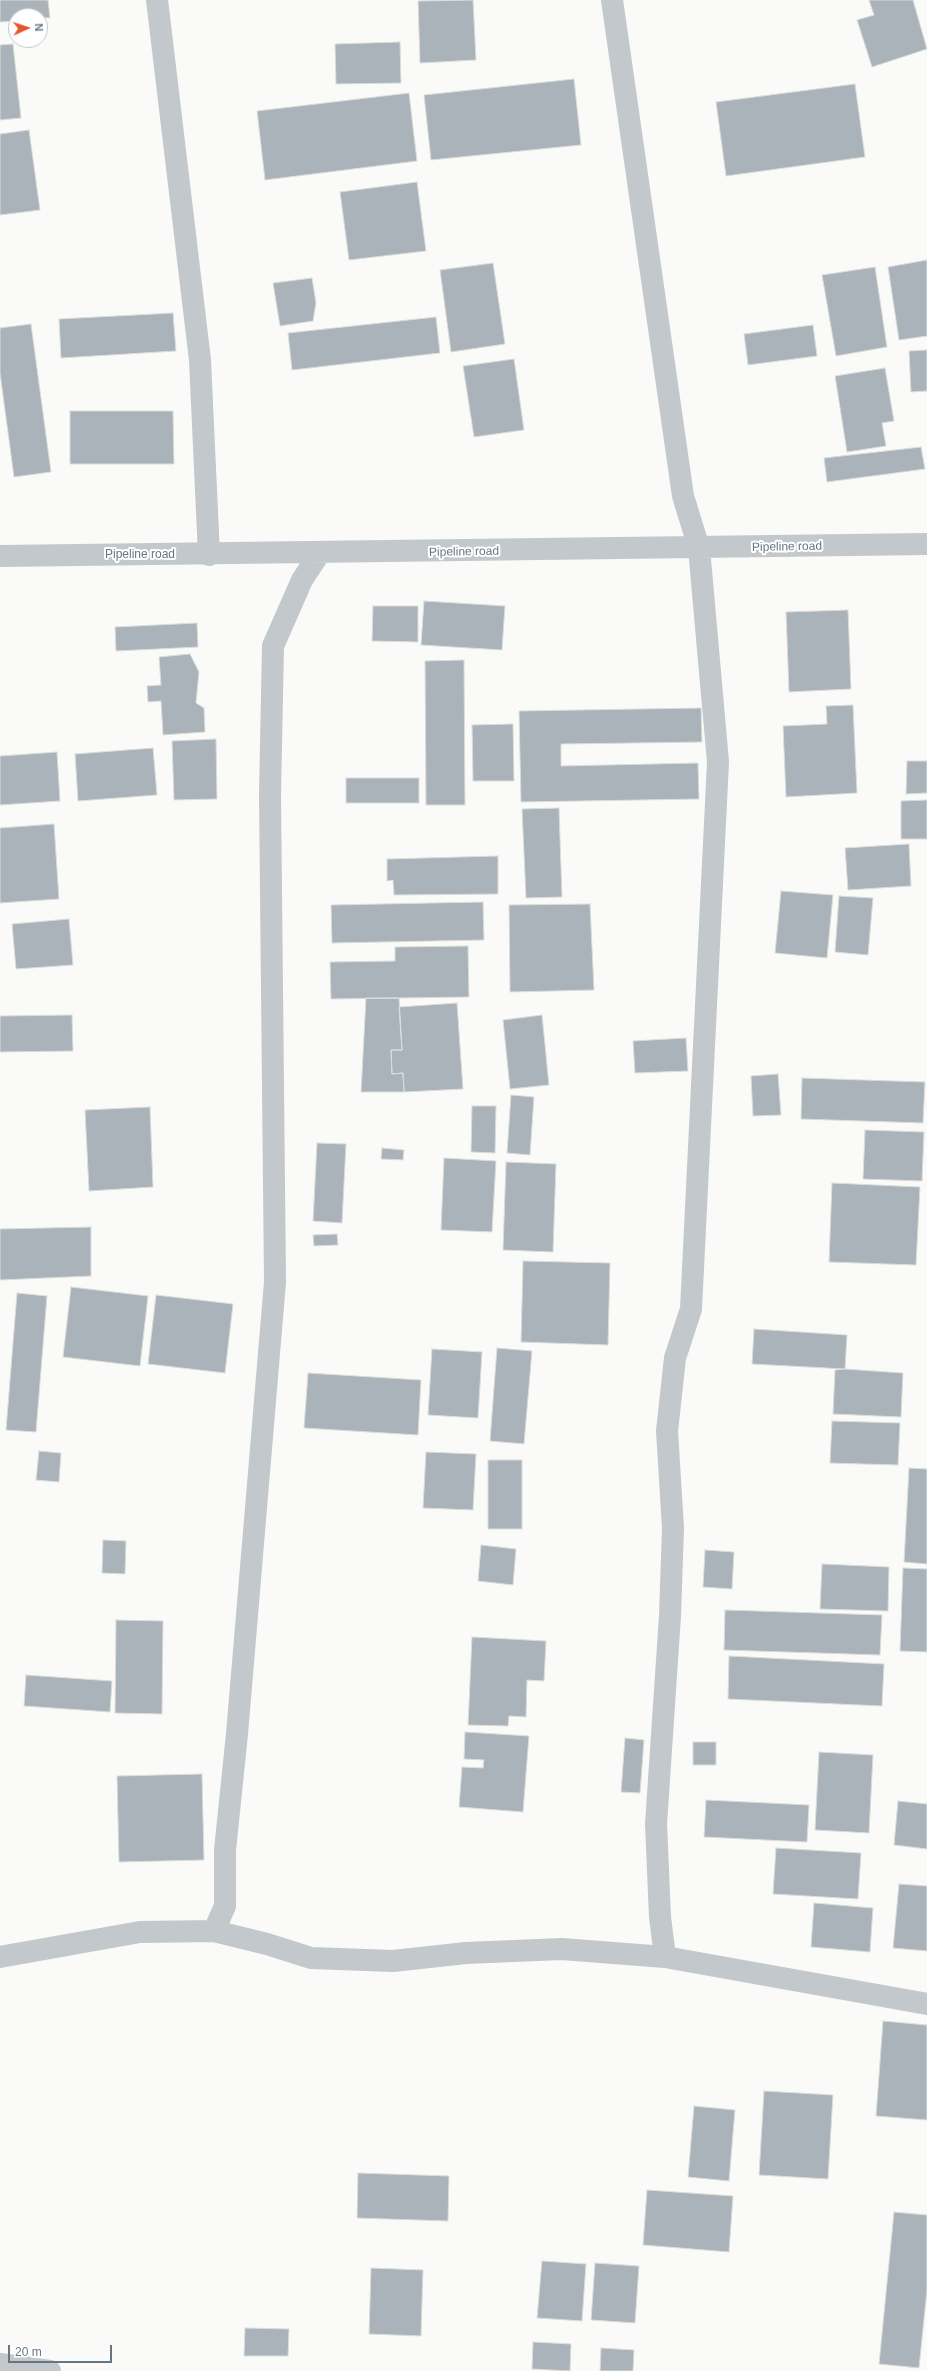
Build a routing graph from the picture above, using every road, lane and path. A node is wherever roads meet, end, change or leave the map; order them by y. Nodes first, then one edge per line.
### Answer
1 (157, 0) edge
2 (612, 0) edge
3 (927, 544) edge
4 (699, 548) junction
5 (319, 554) junction
6 (209, 555) junction
7 (0, 556) edge
8 (214, 1931) junction
9 (0, 1957) edge
10 (665, 1957) junction
11 (927, 2004) edge
12 (0, 2364) edge
13 (50, 2371) edge

1 - 6 street
2 - 4 street
3 - 4 street, Pipeline road
4 - 5 street, Pipeline road
4 - 10 street
5 - 6 street, Pipeline road
5 - 8 street
6 - 7 street, Pipeline road
8 - 9 street
8 - 10 street
10 - 11 street
12 - 13 street

